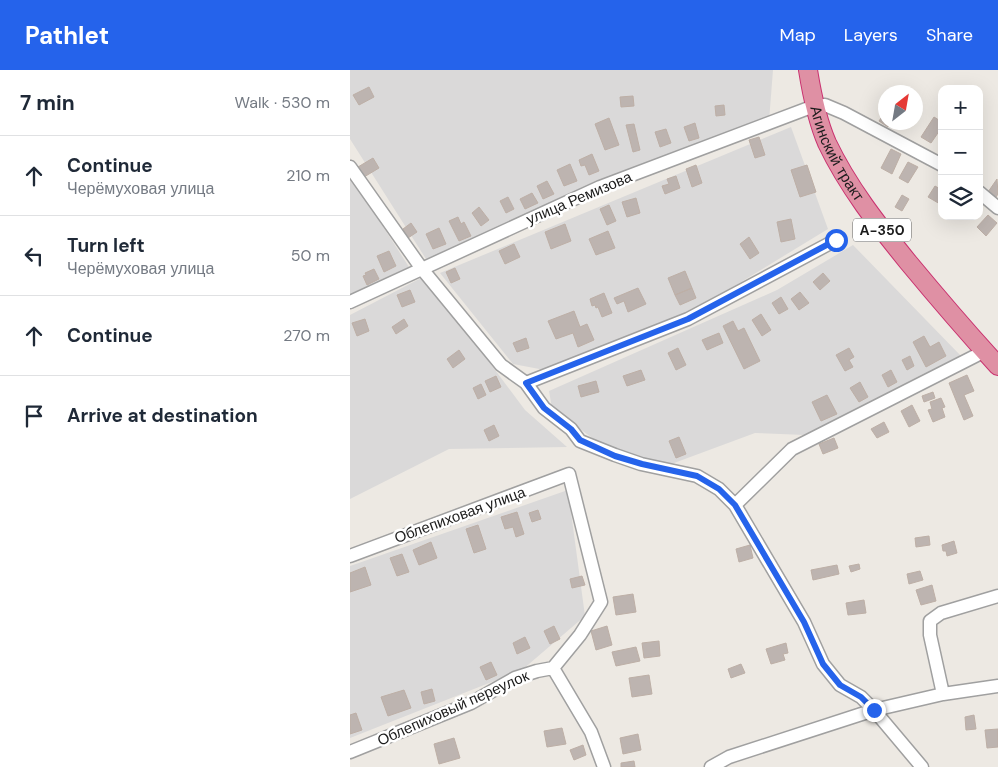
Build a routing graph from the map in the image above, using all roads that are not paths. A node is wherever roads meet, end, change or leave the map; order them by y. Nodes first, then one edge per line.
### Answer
1 (808, 70) edge
2 (814, 106) junction
3 (938, 162) edge
4 (350, 167) edge
5 (983, 195) edge
6 (998, 208) edge
7 (836, 240) dead end
8 (422, 269) junction
9 (350, 302) edge
10 (985, 351) junction
11 (998, 366) edge
12 (526, 383) junction
13 (735, 505) junction
14 (350, 556) edge
15 (998, 596) edge
16 (554, 668) junction
17 (998, 686) edge
18 (943, 694) junction
19 (874, 710) junction
20 (350, 752) edge
21 (604, 767) edge
22 (710, 767) edge
23 (922, 767) edge

1 - 2 highway, Агинский тракт / А-350
2 - 3 street
2 - 8 street, улица Ремизова
2 - 10 highway, Агинский тракт / А-350
4 - 8 street
5 - 6 street
7 - 12 street
8 - 9 street, улица Ремизова
8 - 12 street
10 - 11 highway, Агинский тракт / А-350
10 - 13 street
12 - 13 street
13 - 19 street
14 - 16 street, Облепиховая улица
15 - 18 street
16 - 20 street, Облепиховый переулок
16 - 21 street
17 - 18 street
18 - 19 street
19 - 22 street
19 - 23 street

